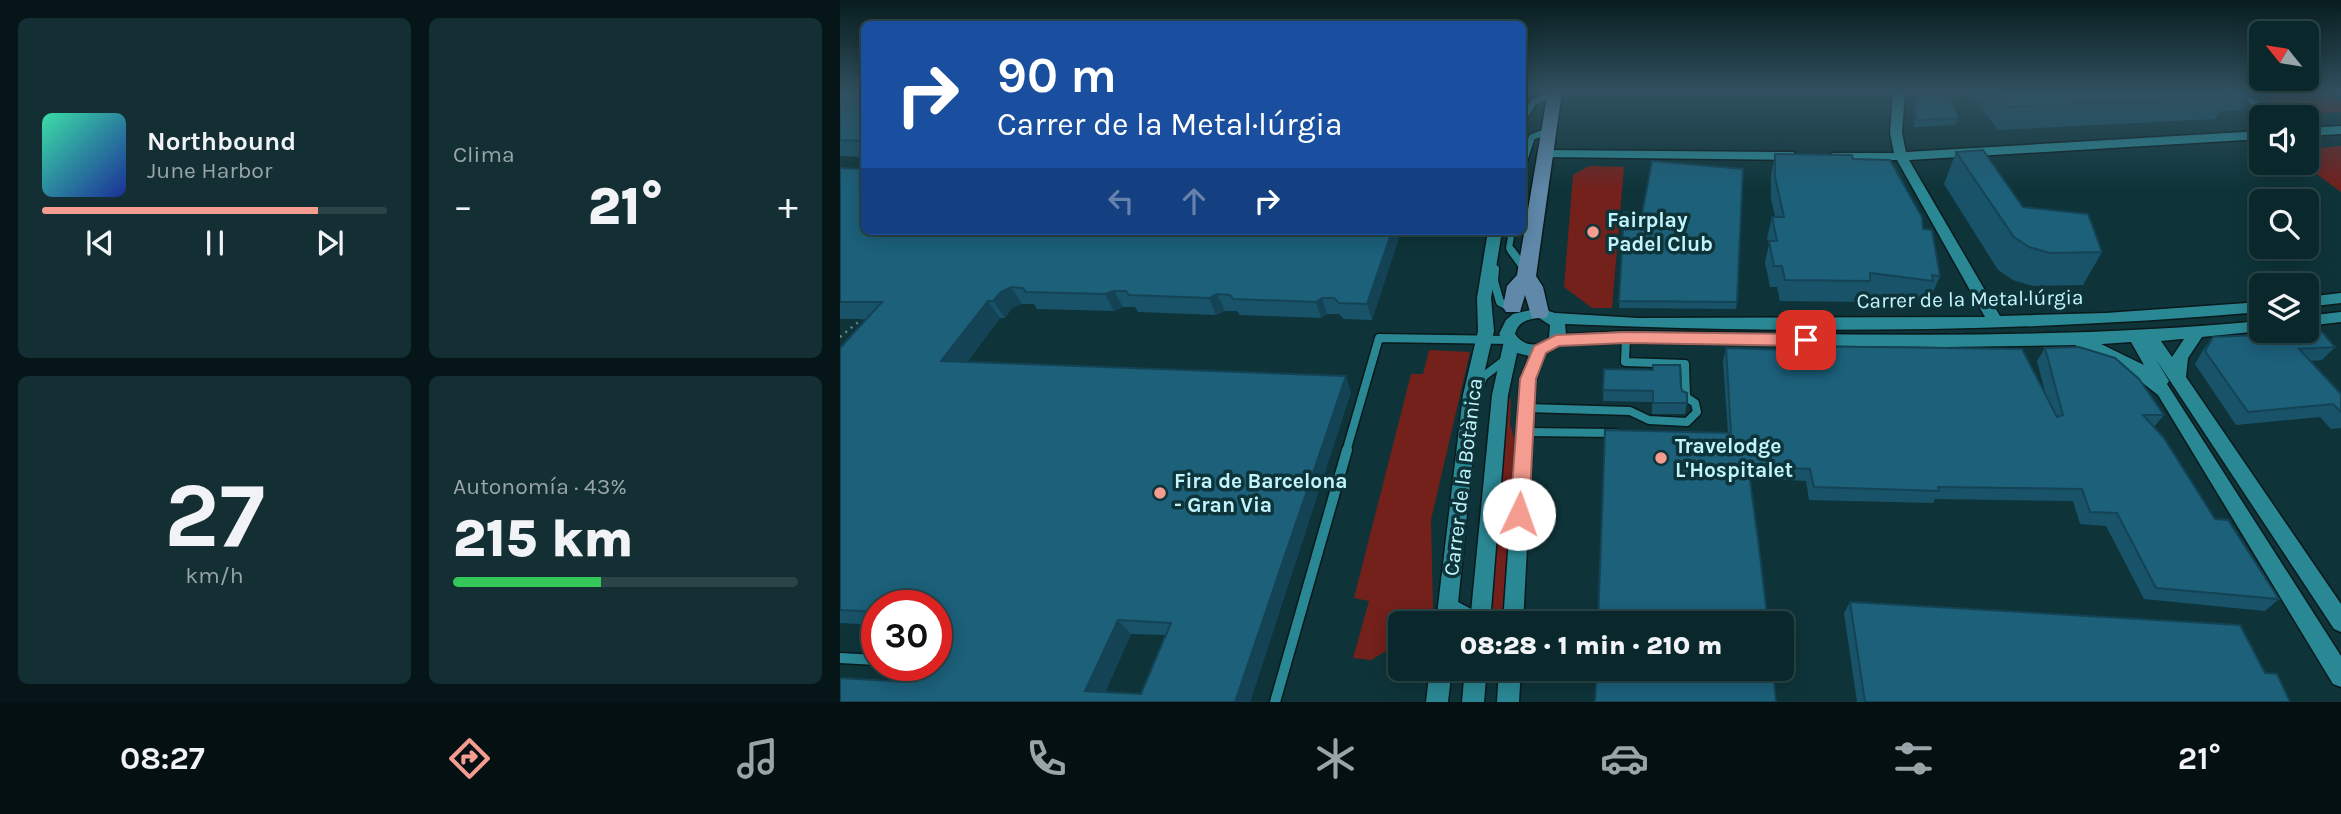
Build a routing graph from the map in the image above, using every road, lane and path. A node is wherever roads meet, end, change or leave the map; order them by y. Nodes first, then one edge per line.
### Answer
1 (1550, 124) edge
2 (1897, 124) edge
3 (2341, 130) edge
4 (1549, 131) junction
5 (2319, 131) edge
6 (2249, 136) edge
7 (1526, 150) edge
8 (1547, 154) junction
9 (1901, 156) junction
10 (1497, 235) edge
11 (1498, 235) edge
12 (1511, 235) edge
13 (1526, 275) junction
14 (2341, 298) edge
15 (2319, 301) edge
16 (2249, 308) edge
17 (1513, 312) junction
18 (866, 315) edge
19 (2177, 315) junction
20 (1546, 316) junction
21 (2341, 317) edge
22 (2319, 320) edge
23 (1995, 321) junction
24 (2061, 321) junction
25 (2249, 327) edge
26 (2196, 334) junction
27 (2172, 336) junction
28 (840, 337) edge
29 (1485, 337) junction
30 (1626, 337) junction
31 (1556, 340) junction
32 (2142, 340) junction
33 (2074, 341) junction
34 (1509, 347) junction
35 (1539, 350) junction
36 (2178, 377) junction
37 (2164, 391) junction
38 (1526, 408) junction
39 (1524, 432) junction
40 (1629, 433) edge
41 (1447, 611) edge
42 (1463, 611) edge
43 (1481, 611) edge
44 (1514, 611) edge
45 (2341, 622) edge
46 (840, 658) edge
47 (861, 659) edge
48 (2341, 677) edge
49 (1439, 681) edge
50 (1475, 681) edge
51 (1509, 681) edge
52 (1275, 702) edge
53 (1437, 702) edge
54 (1473, 702) edge
55 (1508, 702) edge

1 - 4 street
2 - 9 street
3 - 5 street
4 - 7 lane
4 - 8 street
6 - 9 street
8 - 9 street
8 - 13 street
9 - 23 street
10 - 29 street, Carrer de la Botànica
11 - 17 lane
12 - 13 lane
13 - 17 street
13 - 20 street
14 - 15 street
16 - 19 street, Carrer de la Metal·lúrgia
17 - 20 street, Carrer de la Metal·lúrgia
17 - 34 street, Carrer de la Botànica
18 - 28 path
19 - 24 street, Carrer de la Metal·lúrgia
19 - 27 street
20 - 23 street, Carrer de la Metal·lúrgia
20 - 31 street
21 - 22 street
23 - 24 street, Carrer de la Metal·lúrgia
24 - 32 street
25 - 26 street, Carrer de la Metal·lúrgia
26 - 27 street, Carrer de la Metal·lúrgia
26 - 36 street
27 - 32 street, Carrer de la Metal·lúrgia
29 - 34 lane
29 - 41 street, Carrer de la Botànica
29 - 52 lane
30 - 31 street, Carrer de la Metal·lúrgia
30 - 33 street, Carrer de la Metal·lúrgia
30 - 38 lane
31 - 35 street
32 - 33 street, Carrer de la Metal·lúrgia
32 - 36 street
32 - 37 street
33 - 37 street
34 - 35 street
34 - 42 lane
34 - 43 street, Carrer de la Botànica
35 - 38 street
36 - 45 street
37 - 48 street
38 - 39 street
39 - 40 lane
39 - 44 street
46 - 47 lane
49 - 53 street
50 - 54 street
51 - 55 street

